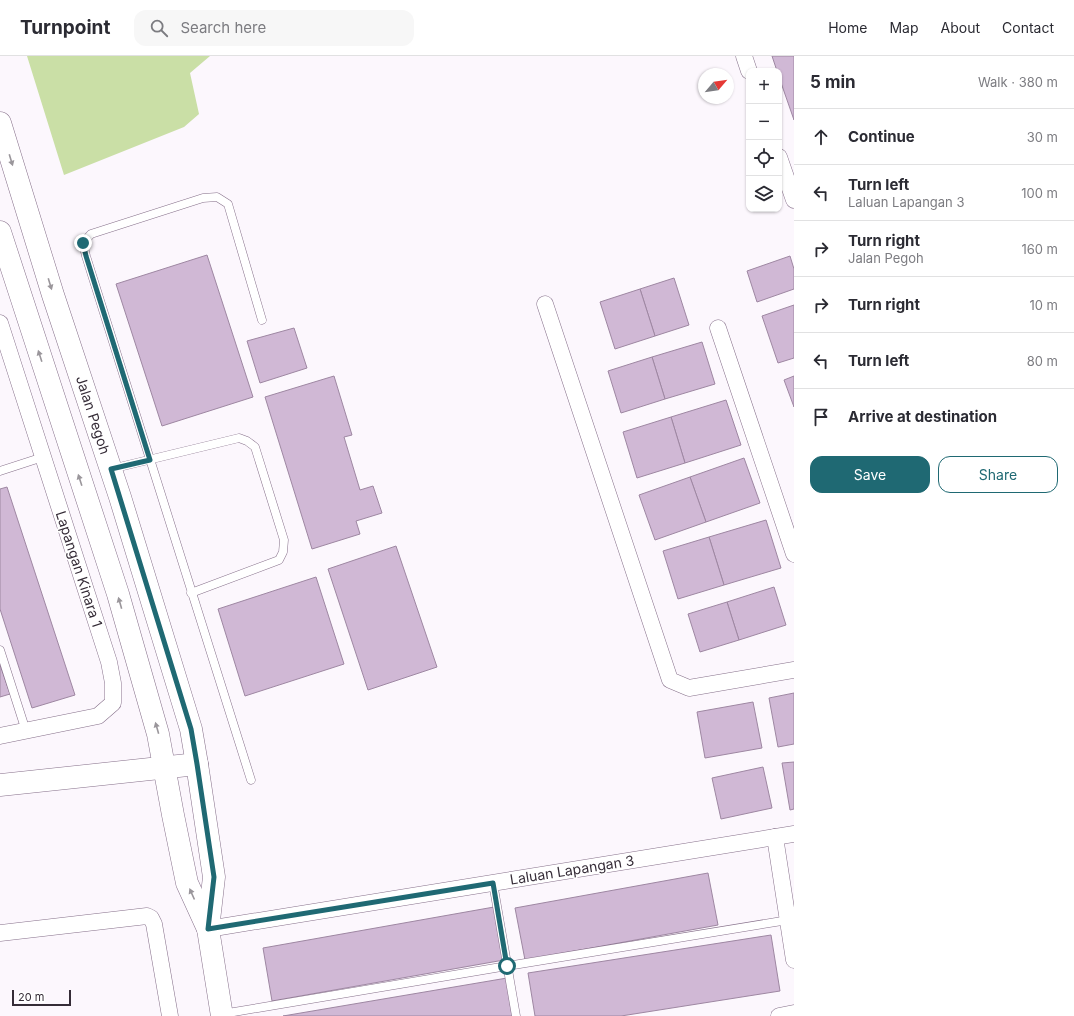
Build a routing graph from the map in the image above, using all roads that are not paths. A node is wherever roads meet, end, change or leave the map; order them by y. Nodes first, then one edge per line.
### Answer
1 (744, 56) edge
2 (748, 68) edge
3 (0, 123) edge
4 (782, 166) edge
5 (794, 200) edge
6 (0, 232) edge
7 (545, 304) dead end
8 (262, 320) dead end
9 (0, 323) edge
10 (718, 328) dead end
11 (43, 457) junction
12 (150, 460) junction
13 (111, 469) junction
14 (0, 471) edge
15 (794, 554) edge
16 (192, 593) junction
17 (0, 650) edge
18 (794, 670) edge
19 (26, 731) junction
20 (0, 736) edge
21 (197, 764) junction
22 (164, 766) junction
23 (251, 780) dead end
24 (0, 785) edge
25 (794, 834) edge
26 (775, 837) junction
27 (493, 883) junction
28 (788, 920) junction
29 (208, 929) junction
30 (0, 933) edge
31 (794, 960) edge
32 (507, 966) junction
33 (794, 1014) edge
34 (222, 1015) edge
35 (170, 1016) edge
36 (516, 1016) edge
37 (779, 1016) edge

1 - 2 street
3 -> 13 street, Jalan Pegoh
4 - 5 street
22 -> 6 street
7 - 18 street
8 - 12 lane
9 - 11 street, Lapangan Kinara 1
10 - 15 street
11 - 14 lane
11 - 19 street, Lapangan Kinara 1
12 - 13 lane
12 - 16 lane
12 - 16 lane
13 - 21 street, Jalan Pegoh
16 - 23 lane
17 - 19 lane
19 - 20 street, Lapangan Kinara 1
21 - 22 street
21 - 29 street, Jalan Pegoh
22 - 24 street
29 -> 22 street
25 - 26 street, Laluan Lapangan 3
26 - 27 street, Laluan Lapangan 3
26 - 28 street
27 - 29 street, Laluan Lapangan 3
27 - 32 lane
28 - 31 street
28 - 32 lane
29 - 34 street, Jalan Pegoh
30 - 35 street
32 - 34 lane
32 - 36 lane
33 - 37 street

